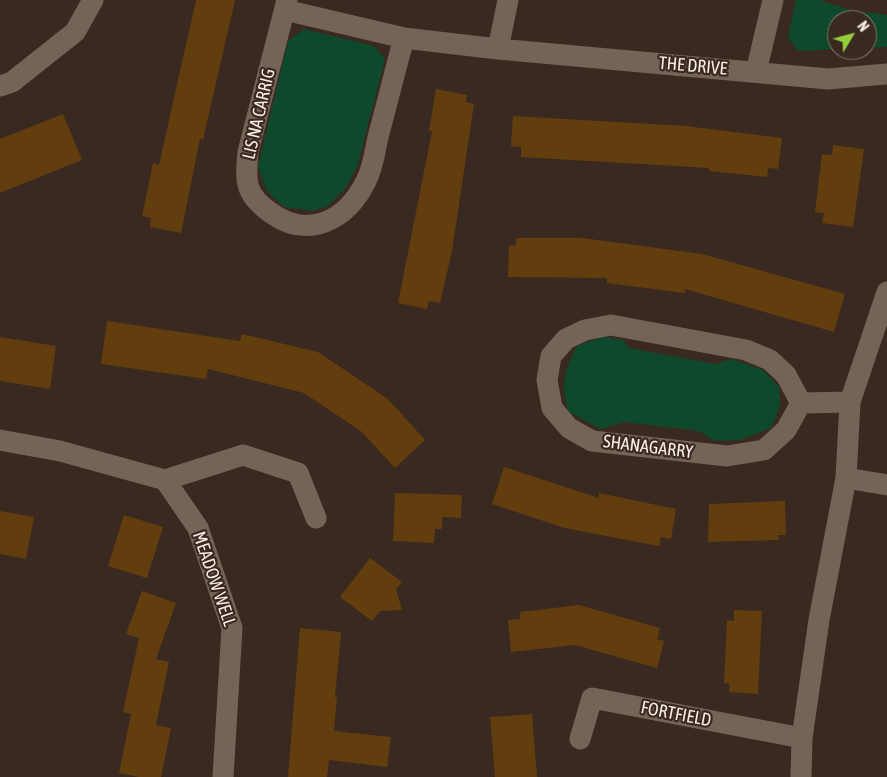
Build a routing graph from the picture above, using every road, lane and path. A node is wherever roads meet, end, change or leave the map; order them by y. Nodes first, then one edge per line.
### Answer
1 (93, 0) edge
2 (508, 0) edge
3 (773, 0) edge
4 (286, 5) edge
5 (404, 38) junction
6 (498, 49) junction
7 (756, 72) junction
8 (887, 74) edge
9 (0, 86) edge
10 (887, 292) edge
11 (850, 402) junction
12 (800, 403) junction
13 (0, 440) edge
14 (846, 478) junction
15 (165, 480) junction
16 (887, 485) edge
17 (316, 518) dead end
18 (802, 738) junction
19 (580, 739) dead end
20 (224, 777) edge
21 (801, 777) edge

1 - 9 street
2 - 6 street
3 - 7 street
4 - 5 street, LIS NA CARRIG
4 - 5 street, LIS NA CARRIG
5 - 6 street, LIS NA CARRIG
6 - 7 street, THE DRIVE
7 - 8 street, THE DRIVE
10 - 11 street
11 - 12 street
11 - 14 street
12 - 12 street, SHANAGARRY
13 - 15 street
14 - 16 street
14 - 18 street
15 - 17 street
15 - 20 street, MEADOW WELL
18 - 19 street, FORTFIELD
18 - 21 street

